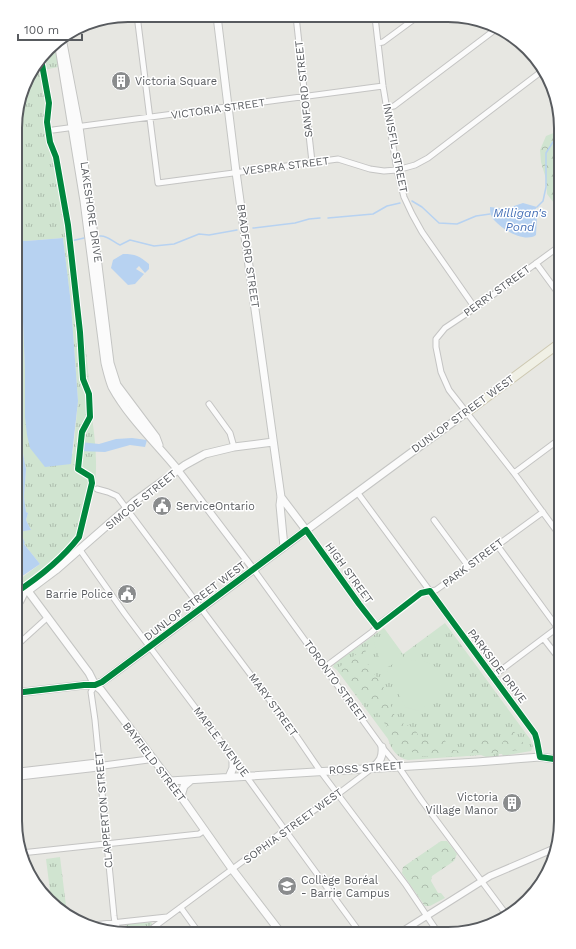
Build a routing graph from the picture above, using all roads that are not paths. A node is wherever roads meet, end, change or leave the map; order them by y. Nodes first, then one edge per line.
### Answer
1 (138, 22) edge
2 (218, 22) edge
3 (297, 22) edge
4 (376, 22) edge
5 (410, 22) edge
6 (492, 32) edge
7 (378, 43) junction
8 (63, 44) edge
9 (59, 47) edge
10 (539, 73) edge
11 (384, 86) junction
12 (305, 96) junction
13 (387, 107) junction
14 (229, 108) junction
15 (151, 118) junction
16 (76, 127) junction
17 (53, 130) dead end
18 (312, 162) junction
19 (397, 170) junction
20 (236, 172) junction
21 (554, 250) edge
22 (536, 263) junction
23 (554, 287) edge
24 (475, 308) junction
25 (554, 347) edge
26 (115, 386) junction
27 (209, 404) dead end
28 (467, 412) junction
29 (273, 442) junction
30 (554, 443) edge
31 (234, 447) junction
32 (178, 470) junction
33 (514, 474) junction
34 (97, 489) dead end
35 (357, 492) junction
36 (281, 497) junction
37 (126, 509) junction
38 (543, 512) junction
39 (434, 520) dead end
40 (554, 527) edge
41 (306, 530) junction
42 (497, 545) junction
43 (284, 547) junction
44 (80, 550) junction
45 (468, 566) junction
46 (254, 570) junction
47 (430, 591) junction
48 (26, 592) junction
49 (22, 593) edge
50 (22, 598) edge
51 (202, 609) junction
52 (48, 617) junction
53 (554, 619) edge
54 (377, 627) junction
55 (554, 630) edge
56 (544, 638) junction
57 (22, 641) edge
58 (150, 647) junction
59 (554, 652) edge
60 (325, 667) junction
61 (492, 677) junction
62 (95, 685) junction
63 (22, 692) edge
64 (382, 747) junction
65 (540, 757) junction
66 (233, 758) junction
67 (152, 759) junction
68 (554, 759) edge
69 (100, 766) junction
70 (398, 766) junction
71 (372, 768) junction
72 (22, 771) edge
73 (321, 772) junction
74 (22, 776) edge
75 (247, 776) junction
76 (229, 778) junction
77 (192, 780) junction
78 (170, 781) junction
79 (338, 794) junction
80 (181, 796) junction
81 (205, 830) junction
82 (285, 830) junction
83 (107, 844) junction
84 (549, 851) edge
85 (27, 852) edge
86 (232, 869) junction
87 (482, 881) junction
88 (181, 908) junction
89 (504, 911) edge
90 (426, 916) junction
91 (168, 917) junction
92 (115, 923) junction
93 (105, 924) edge
94 (117, 926) edge
95 (154, 927) edge
96 (194, 927) edge
97 (276, 927) edge
98 (356, 927) edge
99 (409, 927) edge
100 (434, 927) edge

1 - 15 street
2 - 14 main road, BRADFORD STREET
3 - 12 street, SANFORD STREET
4 - 7 street, INNISFIL STREET
5 - 7 street
6 - 13 street
7 - 11 street, INNISFIL STREET
8 - 16 main road, LAKESHORE DRIVE
9 - 16 main road
10 - 19 street, VESPRA STREET
11 - 12 street, VICTORIA STREET
11 - 13 street, INNISFIL STREET
12 - 14 street, VICTORIA STREET
12 - 18 street, SANFORD STREET
13 - 19 street, INNISFIL STREET
14 - 15 street, VICTORIA STREET
14 - 20 main road, BRADFORD STREET
15 - 16 street, VICTORIA STREET
15 - 20 street, VESPRA STREET
16 - 17 street, VICTORIA STREET
16 - 26 main road, LAKESHORE DRIVE
16 - 26 main road
18 - 19 street, VESPRA STREET
18 - 20 street, VESPRA STREET
19 - 24 street, INNISFIL STREET
20 - 29 main road, BRADFORD STREET
21 - 22 street, PERRY STREET
22 - 23 street
22 - 24 street, PERRY STREET
24 - 28 street, PERRY STREET
25 - 28 main road, DUNLOP STREET WEST
26 - 32 main road, TORONTO STREET
27 - 31 street
28 - 33 street
28 - 35 main road, DUNLOP STREET WEST
29 - 31 main road, SIMCOE STREET
29 - 36 main road, BRADFORD STREET
30 - 33 street
31 - 32 main road, SIMCOE STREET
32 - 37 main road, SIMCOE STREET
32 - 46 street, TORONTO STREET
33 - 38 street
34 - 37 street, MARY STREET
35 - 41 main road, DUNLOP STREET WEST
35 - 47 street, PARKSIDE DRIVE
36 - 41 main road, HIGH STREET
36 - 43 main road, BRADFORD STREET
37 - 44 main road, SIMCOE STREET
37 - 51 street, MARY STREET
38 - 40 street
38 - 42 street, PARK STREET
39 - 45 street
41 - 43 main road, DUNLOP STREET WEST
41 - 54 street, HIGH STREET
42 - 45 street, PARK STREET
42 - 53 street
43 - 46 main road, DUNLOP STREET WEST
44 - 48 main road, SIMCOE STREET
44 - 58 street, MAPLE AVENUE
45 - 47 street, PARK STREET
46 - 51 main road, DUNLOP STREET WEST
46 - 60 street, TORONTO STREET
47 - 54 street, PARK STREET
47 - 61 street, PARKSIDE DRIVE
48 - 49 main road, SIMCOE STREET
48 - 50 main road, SIMCOE STREET
48 - 52 main road, BAYFIELD STREET
51 - 58 main road, DUNLOP STREET WEST
51 - 73 street, MARY STREET
52 - 57 street
52 - 62 main road, BAYFIELD STREET
54 - 60 street, PARK STREET
55 - 56 street
56 - 59 street
56 - 61 street
58 - 62 main road, DUNLOP STREET WEST
58 - 66 street, MAPLE AVENUE
60 - 64 street, TORONTO STREET
61 - 65 street, PARKSIDE DRIVE
62 - 63 main road
62 - 67 main road, BAYFIELD STREET
62 - 69 street, CLAPPERTON STREET
64 - 70 street, TORONTO STREET
64 - 71 main road
65 - 68 main road, ROSS STREET
65 - 70 main road, ROSS STREET
66 - 75 street, MAPLE AVENUE
66 - 76 main road
67 - 69 street
67 - 78 main road, BAYFIELD STREET
69 - 72 street
69 - 74 street
69 - 83 street, CLAPPERTON STREET
70 - 71 main road, ROSS STREET
70 - 87 street, TORONTO STREET
71 - 73 main road, ROSS STREET
71 - 79 street, SOPHIA STREET WEST
73 - 75 main road, ROSS STREET
73 - 79 street, MARY STREET
75 - 76 main road, ROSS STREET
75 - 82 street, MAPLE AVENUE
76 - 77 main road, ROSS STREET
77 - 78 main road, ROSS STREET
77 - 80 main road
78 - 80 main road, BAYFIELD STREET
79 - 82 street, SOPHIA STREET WEST
79 - 90 street, MARY STREET
80 - 81 main road, BAYFIELD STREET
81 - 83 street
81 - 86 main road, BAYFIELD STREET
82 - 86 street, SOPHIA STREET WEST
82 - 98 street, MAPLE AVENUE
83 - 85 street
83 - 92 street, CLAPPERTON STREET
84 - 87 street
86 - 88 street, SOPHIA STREET WEST
86 - 97 main road, BAYFIELD STREET
87 - 89 street, TORONTO STREET
87 - 90 street
88 - 91 street, SOPHIA STREET WEST
88 - 96 street
90 - 99 street
90 - 100 street, MARY STREET
91 - 92 street
91 - 95 street, SOPHIA STREET WEST
92 - 93 street
92 - 94 street, CLAPPERTON STREET

